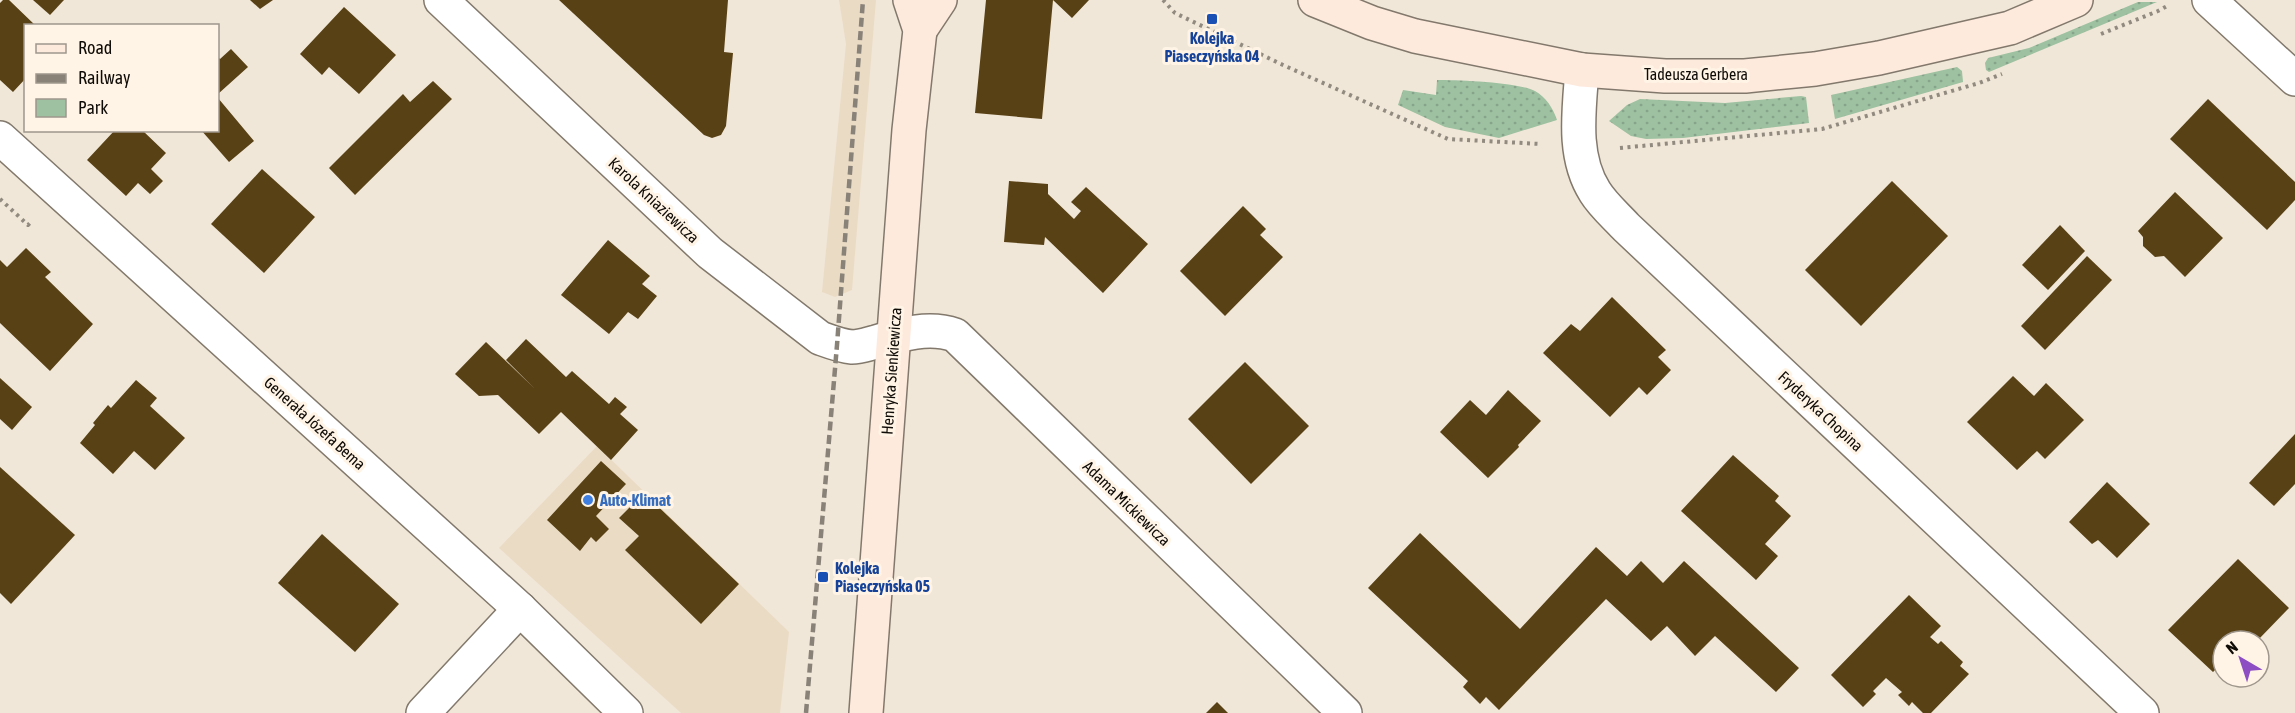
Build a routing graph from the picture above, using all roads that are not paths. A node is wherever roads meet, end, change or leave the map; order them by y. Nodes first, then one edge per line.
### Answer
1 (441, 0) edge
2 (940, 0) edge
3 (1315, 0) edge
4 (2076, 0) edge
5 (2209, 0) edge
6 (915, 15) edge
7 (1582, 70) junction
8 (2295, 79) edge
9 (0, 138) edge
10 (893, 337) junction
11 (520, 609) junction
12 (423, 713) edge
13 (626, 713) edge
14 (866, 713) edge
15 (1345, 713) edge
16 (2142, 713) edge

1 - 10 street, Karola Kniaziewicza
2 - 6 street, Henryka Sienkiewicza
3 - 7 street, Tadeusza Gerbera
4 - 7 street, Tadeusza Gerbera
5 - 8 street
6 - 10 street, Henryka Sienkiewicza
7 - 16 street, Fryderyka Chopina
9 - 11 street, Generała Józefa Bema
10 - 14 street, Henryka Sienkiewicza
10 - 15 street, Adama Mickiewicza
11 - 12 street
11 - 13 street, Generała Józefa Bema

